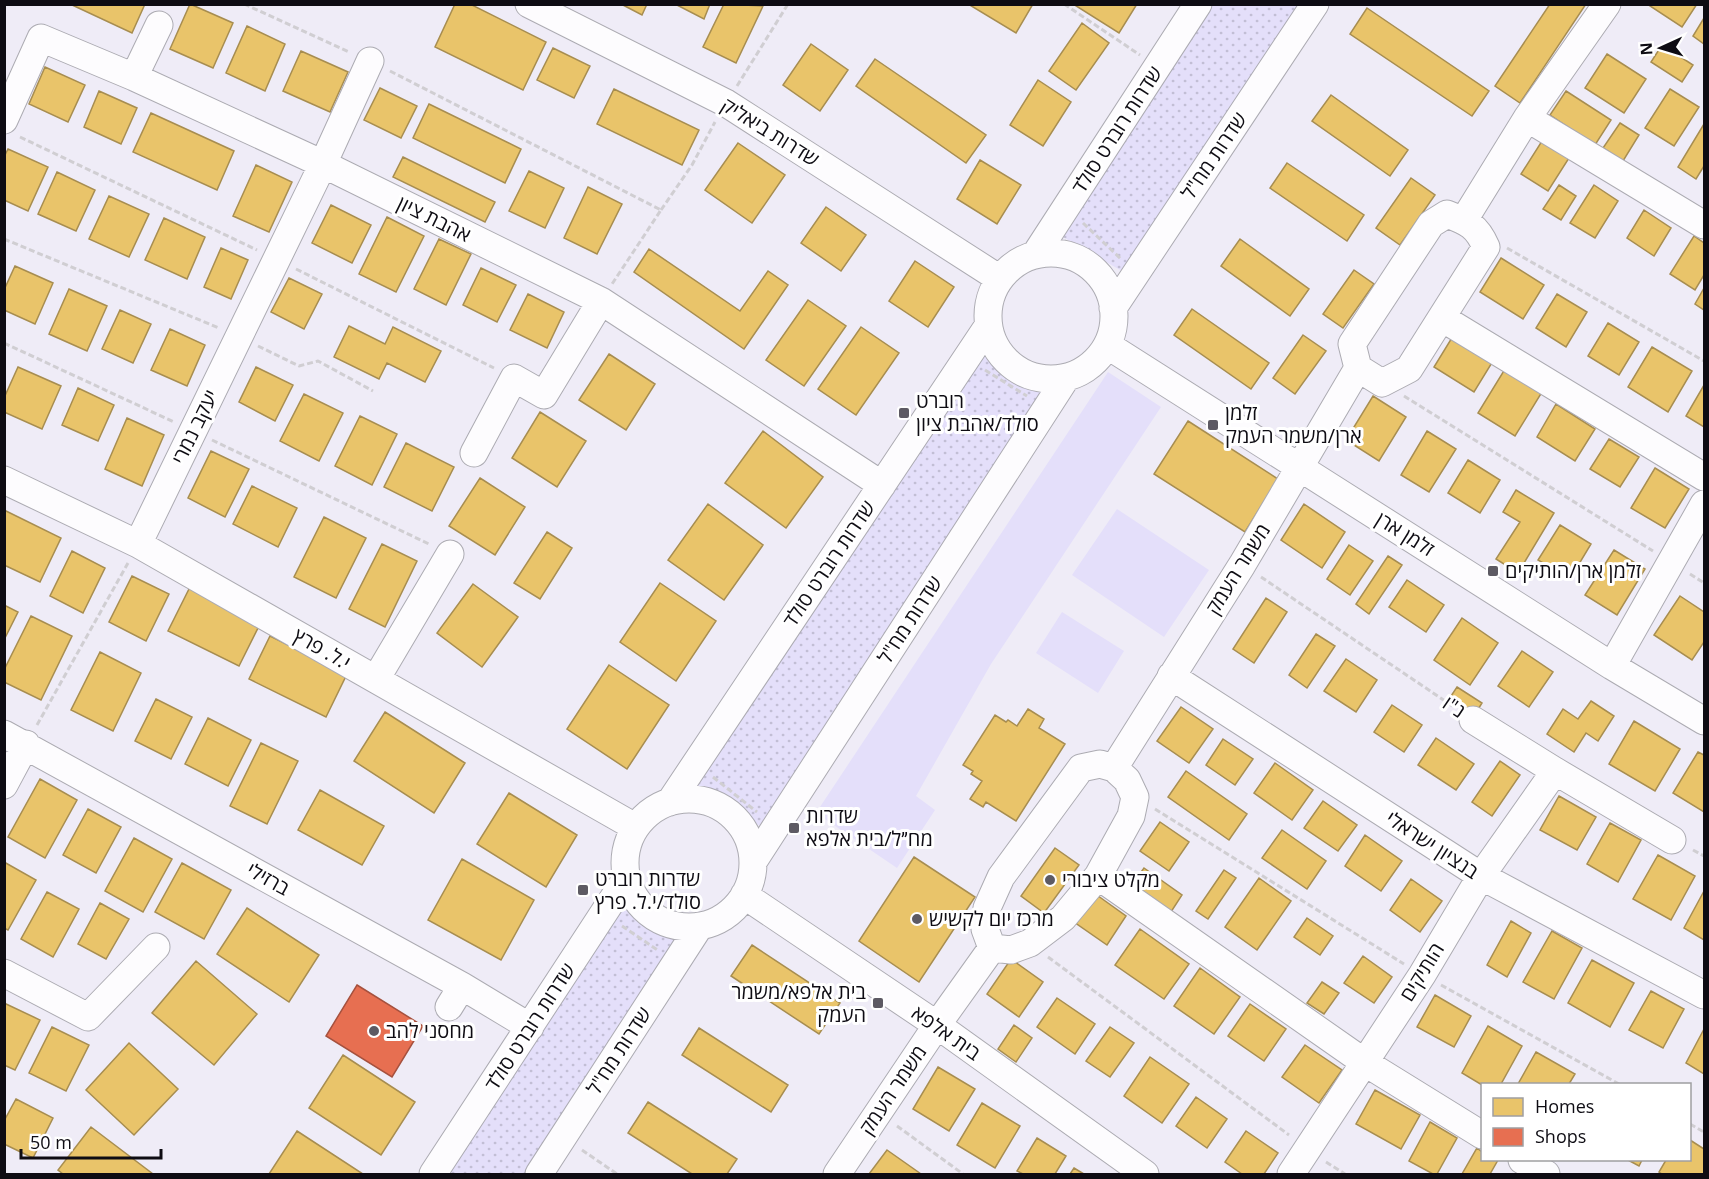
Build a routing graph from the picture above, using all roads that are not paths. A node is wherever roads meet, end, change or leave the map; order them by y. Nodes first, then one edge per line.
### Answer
1 (529, 4) edge
2 (1198, 4) edge
3 (1315, 4) edge
4 (1607, 4) edge
5 (159, 25) dead end
6 (370, 61) road end
7 (134, 77) junction
8 (1527, 118) junction
9 (4, 120) edge
10 (323, 164) junction
11 (1704, 225) edge
12 (1472, 226) junction
13 (1035, 255) junction
14 (1000, 279) junction
15 (601, 301) junction
16 (1113, 308) junction
17 (1442, 318) junction
18 (988, 326) junction
19 (1107, 345) junction
20 (1358, 368) junction
21 (1066, 378) junction
22 (474, 453) dead end
23 (1299, 466) junction
24 (1704, 477) edge
25 (4, 480) edge
26 (882, 485) junction
27 (1704, 504) edge
28 (138, 544) junction
29 (450, 554) road end
30 (1612, 666) junction
31 (1171, 676) junction
32 (376, 679) junction
33 (1473, 720) road end
34 (1704, 721) edge
35 (15, 739) edge
36 (1114, 768) junction
37 (1555, 771) junction
38 (4, 785) edge
39 (670, 802) junction
40 (636, 827) junction
41 (1672, 840) dead end
42 (753, 862) junction
43 (1098, 876) junction
44 (1481, 876) junction
45 (626, 879) junction
46 (744, 895) junction
47 (699, 927) junction
48 (156, 947) dead end
49 (992, 948) junction
50 (4, 974) edge
51 (1704, 995) edge
52 (937, 1025) junction
53 (530, 1027) junction
54 (1364, 1062) junction
55 (1481, 1134) edge
56 (1524, 1161) edge
57 (433, 1174) edge
58 (539, 1174) edge
59 (837, 1174) edge
60 (1145, 1174) edge
61 (1291, 1174) edge
62 (1546, 1174) edge

1 - 14 street, שדרות ביאליק
2 - 13 street, שדרות רוברט סולד
3 - 16 street, שדרות מח"ל
4 - 8 street
5 - 7 street
6 - 10 street, יעקב נמרי
7 - 9 street, אהבת ציון
7 - 10 street, אהבת ציון
8 - 11 street
8 - 12 street
10 - 15 street, אהבת ציון
10 - 28 street, יעקב נמרי
12 - 17 street
12 - 20 street
13 - 14 street
13 - 16 street
14 - 18 street
15 - 22 street
15 - 26 street, אהבת ציון
16 - 19 street
17 - 20 street
17 - 24 street
18 - 21 street
18 - 26 street, שדרות רוברט סולד
19 - 21 street
19 - 23 street, זלמן ארן
20 - 23 street, משמר העמק
21 - 42 street, שדרות מח"ל
23 - 30 street, זלמן ארן
23 - 31 street, משמר העמק
25 - 28 street, י.ל. פרץ
26 - 39 street, שדרות רוברט סולד
27 - 30 street
28 - 32 street, י.ל. פרץ
29 - 32 street
30 - 34 street, זלמן ארן
31 - 36 street, משמר העמק
31 - 44 street, בנציון ישראלי
32 - 40 street, י.ל. פרץ
33 - 37 street, נ"ו
35 - 38 street
35 - 53 street, ברזילי
36 - 43 street
36 - 49 street
37 - 41 street, נ"ו
37 - 44 street, הותיקים
39 - 40 street
39 - 42 street
40 - 45 street
42 - 46 street
43 - 49 street
43 - 54 street
44 - 51 street, בנציון ישראלי
44 - 54 street, הותיקים
45 - 47 street
45 - 53 street, שדרות רוברט סולד
46 - 47 street
46 - 52 street, בית אלפא
47 - 58 street, שדרות מח"ל
48 - 50 street
49 - 52 street, משמר העמק
52 - 59 street, משמר העמק
52 - 60 street, בית אלפא
53 - 57 street, שדרות רוברט סולד
54 - 55 street
54 - 61 street, הותיקים
56 - 62 street

